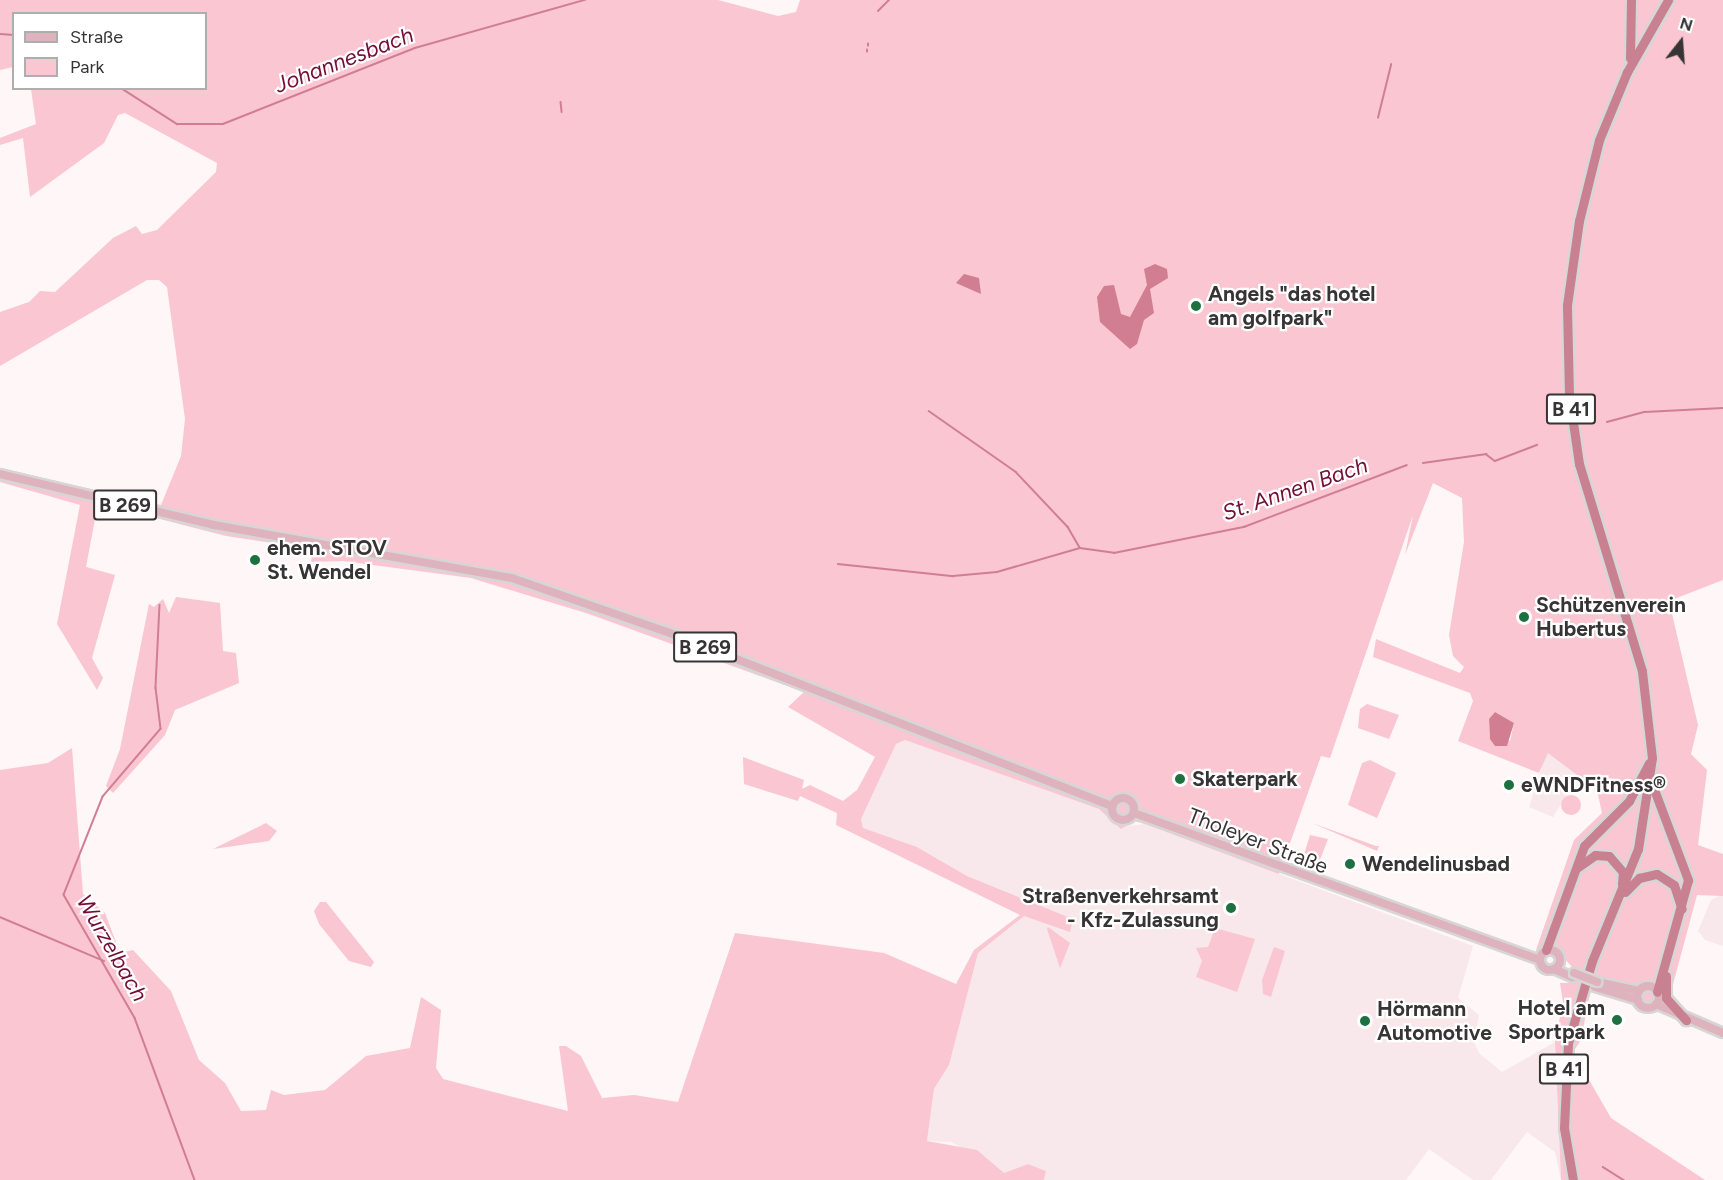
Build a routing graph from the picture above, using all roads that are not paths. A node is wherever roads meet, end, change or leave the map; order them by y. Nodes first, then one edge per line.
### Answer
1 (1630, 0) edge
2 (1668, 0) edge
3 (1627, 72) junction
4 (0, 474) edge
5 (1652, 758) junction
6 (1650, 779) junction
7 (1112, 806) junction
8 (1134, 813) junction
9 (1577, 868) junction
10 (1619, 900) junction
11 (1682, 912) junction
12 (1551, 951) junction
13 (1539, 960) junction
14 (1560, 961) junction
15 (1666, 965) junction
16 (1554, 969) junction
17 (1573, 975) junction
18 (1655, 989) junction
19 (1638, 996) junction
20 (1656, 1004) junction
21 (1686, 1020) junction
22 (1723, 1033) edge
23 (1573, 1180) edge

1 - 3 highway
2 - 3 highway, B 41
3 - 5 highway, B 41
4 - 7 main road, B 269
5 - 6 highway, B 41
5 - 9 highway
6 - 10 highway, B 41
6 - 11 highway
7 - 8 main road, B 269
7 - 8 main road, B 269
8 - 13 main road, Tholeyer Straße / B 269
9 - 10 highway
9 - 12 highway
10 - 11 highway
10 - 23 highway, B 41
11 - 15 highway
12 - 13 main road
12 - 14 main road, B 269
13 - 16 main road, B 269
14 - 16 main road
14 - 17 main road, B 269
15 - 18 highway
15 - 21 highway
16 - 17 main road, B 269
17 - 19 main road, B 269
18 - 19 main road
18 - 20 main road
19 - 20 main road, B 269
20 - 21 main road
21 - 22 main road

